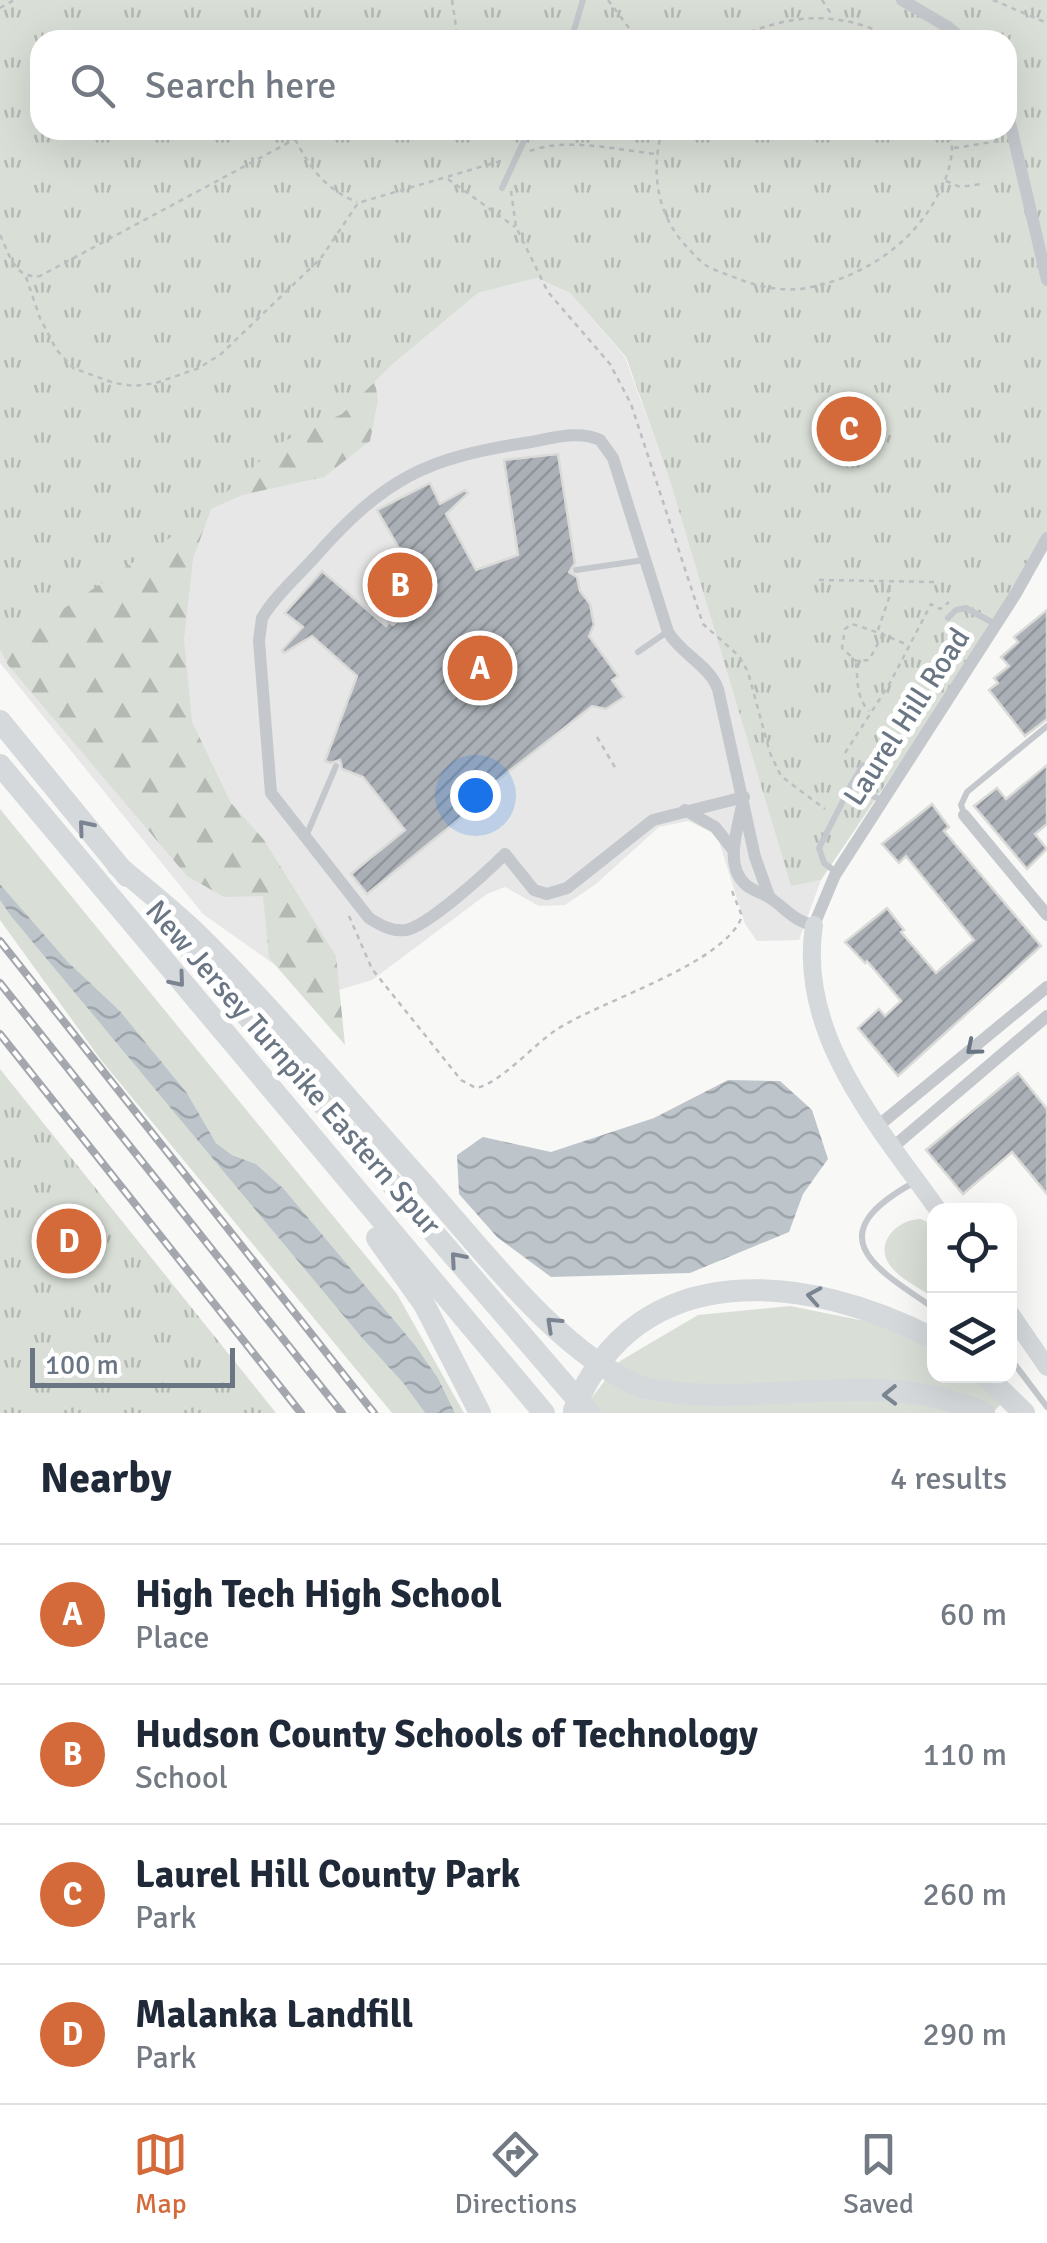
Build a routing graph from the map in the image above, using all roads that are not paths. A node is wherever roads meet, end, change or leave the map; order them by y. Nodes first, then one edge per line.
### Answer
1 (583, 0) edge
2 (902, 0) edge
3 (574, 30) edge
4 (951, 30) edge
5 (525, 140) edge
6 (1015, 140) edge
7 (502, 188) dead end
8 (1047, 280) edge
9 (1047, 538) edge
10 (645, 560) junction
11 (576, 570) dead end
12 (948, 618) dead end
13 (996, 625) junction
14 (668, 632) junction
15 (638, 652) dead end
16 (0, 721) edge
17 (1047, 726) edge
18 (864, 764) dead end
19 (0, 765) edge
20 (336, 766) dead end
21 (851, 785) junction
22 (744, 797) junction
23 (882, 801) junction
24 (684, 810) junction
25 (964, 814) joint
26 (306, 838) junction
27 (734, 850) junction
28 (118, 866) junction
29 (518, 871) junction
30 (836, 872) junction
31 (486, 873) junction
32 (769, 896) junction
33 (1047, 916) edge
34 (814, 925) junction
35 (1047, 987) edge
36 (1047, 1016) edge
37 (287, 1108) junction
38 (878, 1126) junction
39 (893, 1147) junction
40 (917, 1180) junction
41 (933, 1203) edge
42 (927, 1303) edge
43 (1017, 1323) edge
44 (927, 1337) edge
45 (1017, 1367) edge
46 (1047, 1367) edge
47 (993, 1383) edge
48 (1047, 1407) edge
49 (480, 1413) edge
50 (544, 1413) edge
51 (573, 1413) edge
52 (589, 1413) edge
53 (984, 1413) edge
54 (1024, 1413) edge

1 - 3 lane
2 - 4 street
5 - 7 lane
6 - 8 street
9 - 13 street, Laurel Hill Road
10 - 11 lane
10 - 14 street
10 - 26 street
12 - 13 lane
13 - 23 street, Laurel Hill Road
14 - 15 lane
14 - 22 street
28 -> 16 highway, New Jersey Turnpike Eastern Spur
17 - 25 lane
18 - 21 lane
19 -> 37 highway, New Jersey Turnpike Eastern Spur
20 - 26 lane
21 - 23 lane
21 - 30 lane
22 - 24 street
22 - 27 street
22 - 32 street
23 - 30 street, Laurel Hill Road
24 - 27 street
24 - 29 street
25 - 33 street
26 - 31 street
27 - 32 street
52 -> 28 highway, New Jersey Turnpike Eastern Spur
53 -> 28 highway
29 - 31 street
29 - 31 street
30 - 34 street, Laurel Hill Road
32 - 34 street
34 - 38 street
35 -> 38 street
36 - 39 street
37 - 49 highway
37 - 50 highway, New Jersey Turnpike Eastern Spur
38 - 39 street
39 - 40 street
40 - 41 street
40 - 42 lane
43 - 46 street
44 -> 51 highway
45 - 48 lane
47 - 54 highway

